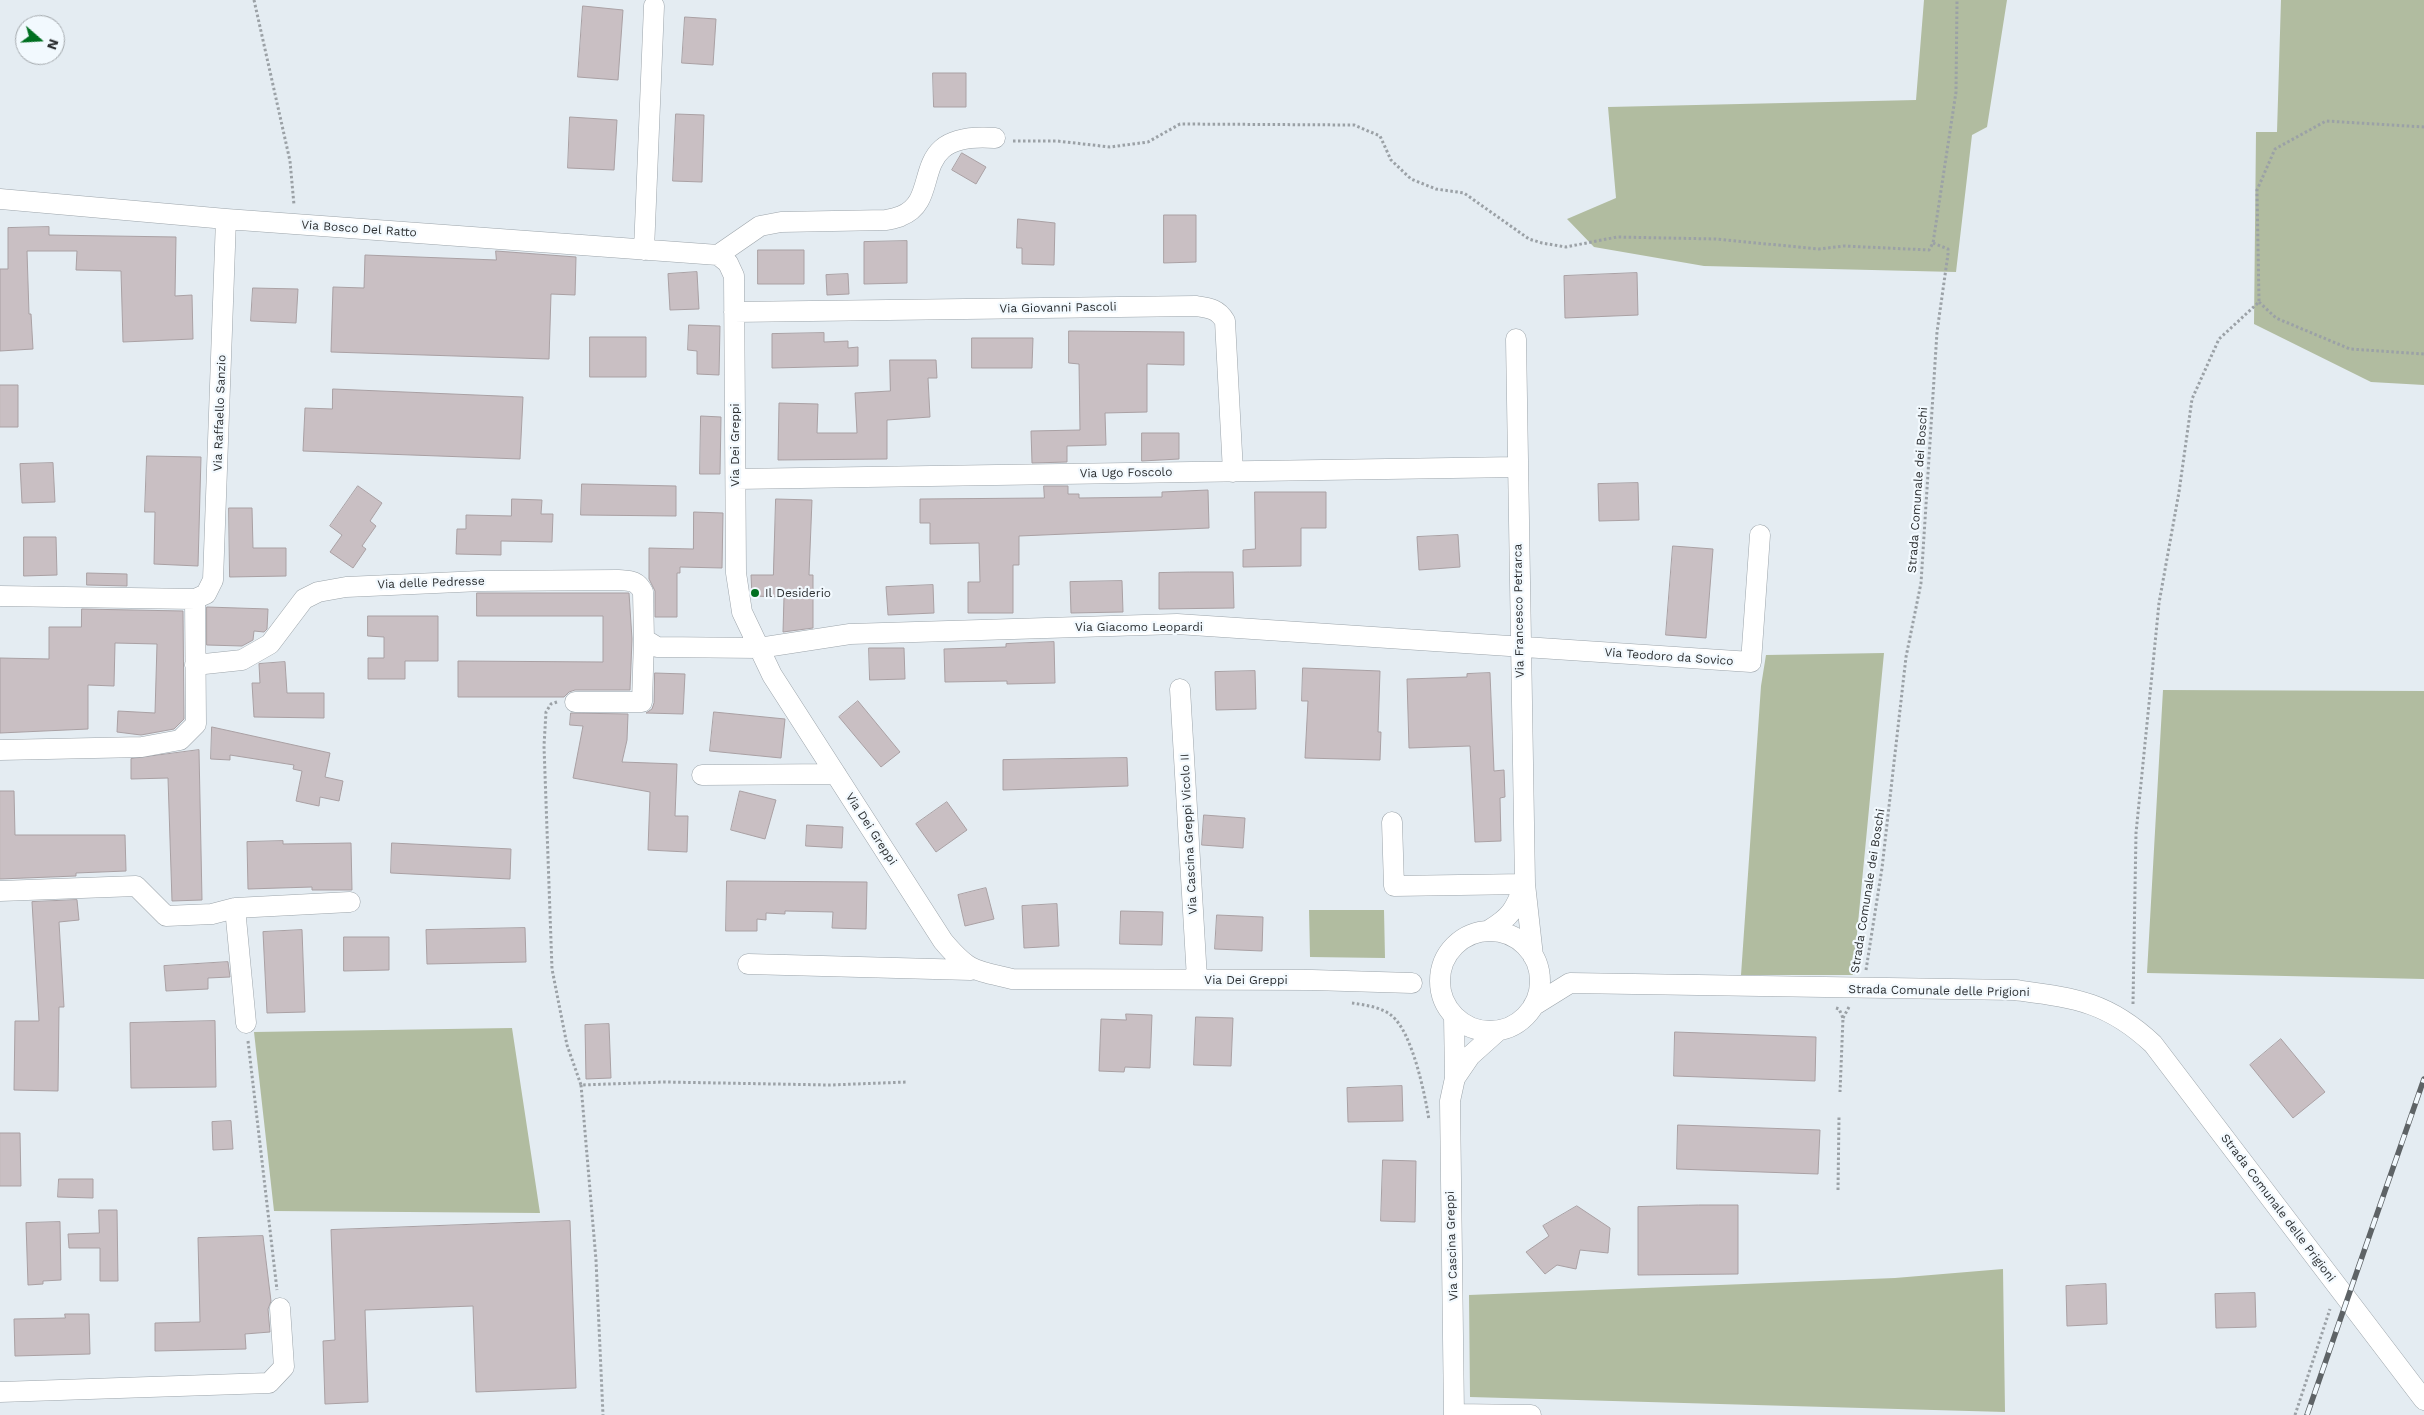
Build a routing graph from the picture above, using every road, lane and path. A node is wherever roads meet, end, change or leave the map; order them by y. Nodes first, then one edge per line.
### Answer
1 (254, 0) edge
2 (1957, 0) edge
3 (654, 6) dead end
4 (2424, 127) edge
5 (995, 138) joint
6 (0, 199) edge
7 (226, 219) junction
8 (296, 224) junction
9 (1933, 243) junction
10 (644, 250) junction
11 (718, 255) junction
12 (2259, 302) junction
13 (734, 312) junction
14 (1516, 338) dead end
15 (2424, 354) edge
16 (1517, 467) junction
17 (1233, 472) junction
18 (736, 479) junction
19 (1760, 535) dead end
20 (0, 596) edge
21 (194, 599) junction
22 (644, 640) junction
23 (1520, 647) junction
24 (759, 648) junction
25 (195, 665) junction
26 (1180, 689) dead end
27 (575, 702) joint
28 (0, 750) edge
29 (836, 774) junction
30 (702, 775) dead end
31 (1392, 822) dead end
32 (1525, 884) junction
33 (0, 891) edge
34 (350, 902) dead end
35 (235, 908) junction
36 (1489, 930) junction
37 (1445, 958) junction
38 (1534, 958) junction
39 (748, 964) dead end
40 (971, 970) junction
41 (1197, 979) junction
42 (1570, 983) junction
43 (1412, 984) junction
44 (1860, 989) junction
45 (1345, 1001) dead end
46 (1533, 1006) junction
47 (1449, 1008) junction
48 (1842, 1018) dead end
49 (246, 1023) joint
50 (2135, 1027) junction
51 (1500, 1030) junction
52 (1455, 1078) junction
53 (907, 1082) dead end
54 (581, 1085) junction
55 (1840, 1092) dead end
56 (1426, 1100) dead end
57 (1839, 1117) dead end
58 (1838, 1190) dead end
59 (2344, 1294) junction
60 (280, 1308) joint
61 (0, 1392) edge
62 (2424, 1400) edge
63 (1454, 1414) edge
64 (603, 1415) edge
65 (1531, 1415) edge
66 (2295, 1415) edge

1 - 8 path
2 - 9 path
3 - 10 street
4 - 12 path
5 - 9 path
5 - 11 street
6 - 7 street, Via Bosco Del Ratto
7 - 8 street, Via Bosco Del Ratto
7 - 21 street, Via Raffaello Sanzio
8 - 10 street, Via Bosco Del Ratto
9 - 44 path, Strada Comunale dei Boschi
10 - 11 street, Via Bosco Del Ratto
11 - 13 street, Via Dei Greppi
12 - 15 path
12 - 50 path
13 - 17 street, Via Giovanni Pascoli
13 - 18 street, Via Dei Greppi
14 - 16 street, Via Francesco Petrarca
16 - 17 street, Via Ugo Foscolo
16 - 23 street, Via Francesco Petrarca
17 - 18 street, Via Ugo Foscolo
18 - 24 street, Via Dei Greppi
19 - 23 street, Via Teodoro da Sovico
20 - 21 street
21 - 25 street
22 - 24 street
22 - 25 street, Via delle Pedresse
22 - 27 street, Via delle Pedresse
23 - 24 street, Via Giacomo Leopardi
23 - 32 street, Via Francesco Petrarca
24 - 29 street, Via Dei Greppi
25 - 28 street
26 - 41 street, Via Cascina Greppi Vicolo II
27 - 54 path
29 - 30 street
29 - 40 street, Via Dei Greppi
31 - 32 street
32 - 36 street, Via Francesco Petrarca
32 - 38 street, Via Francesco Petrarca
33 - 35 street
34 - 35 street
35 - 49 street
36 - 37 street
36 - 38 street
37 - 43 street
37 - 47 street
38 - 42 street
38 - 46 street
39 - 40 street
40 - 41 street, Via Dei Greppi
41 - 43 street, Via Dei Greppi
42 - 44 street, Strada Comunale delle Prigioni
42 - 46 street
43 - 47 street
44 - 50 street, Strada Comunale delle Prigioni
45 - 56 path
46 - 51 street
47 - 51 street
47 - 52 street
48 - 55 path
49 - 60 path
50 - 59 street, Strada Comunale delle Prigioni
51 - 52 street
52 - 63 street, Via Cascina Greppi
53 - 54 path
54 - 64 path
57 - 58 path
59 - 62 street, Strada Comunale delle Prigioni
59 - 66 path
60 - 61 street
63 - 65 street

